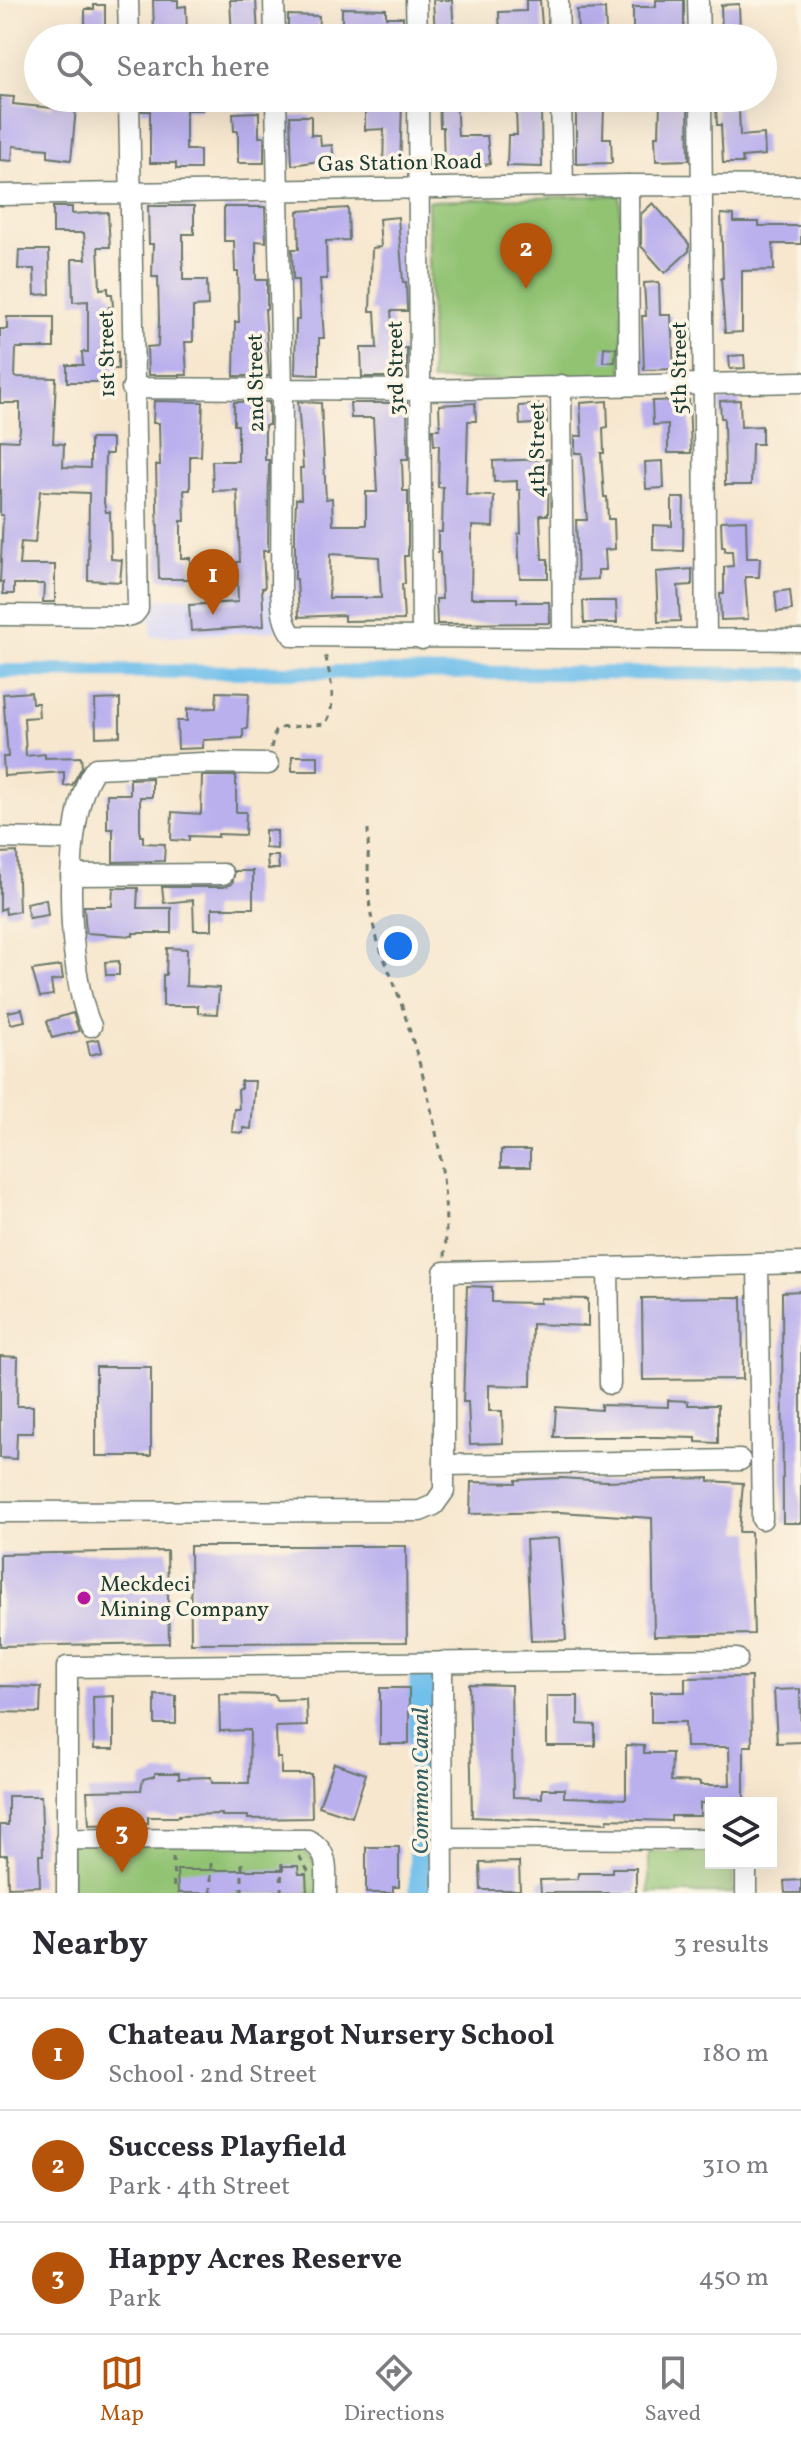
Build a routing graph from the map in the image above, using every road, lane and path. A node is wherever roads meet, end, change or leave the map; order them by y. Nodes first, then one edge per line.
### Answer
1 (128, 0) edge
2 (274, 0) edge
3 (416, 0) edge
4 (558, 0) edge
5 (698, 0) edge
6 (129, 24) edge
7 (275, 24) edge
8 (417, 24) edge
9 (559, 24) edge
10 (699, 24) edge
11 (129, 112) edge
12 (276, 112) edge
13 (418, 112) edge
14 (561, 112) edge
15 (701, 112) edge
16 (628, 185) junction
17 (563, 186) junction
18 (801, 186) edge
19 (703, 187) junction
20 (421, 188) junction
21 (277, 189) junction
22 (129, 194) junction
23 (0, 195) edge
24 (801, 382) edge
25 (704, 384) junction
26 (561, 385) junction
27 (629, 385) junction
28 (132, 388) junction
29 (282, 390) junction
30 (421, 390) junction
31 (0, 615) edge
32 (563, 637) junction
33 (706, 638) junction
34 (422, 639) junction
35 (801, 640) edge
36 (328, 666) dead end
37 (268, 764) joint
38 (368, 829) dead end
39 (0, 838) edge
40 (73, 840) junction
41 (223, 874) dead end
42 (71, 875) junction
43 (91, 1026) dead end
44 (801, 1263) edge
45 (758, 1264) junction
46 (608, 1268) junction
47 (444, 1272) junction
48 (610, 1384) dead end
49 (740, 1460) dead end
50 (444, 1465) junction
51 (0, 1512) edge
52 (762, 1519) dead end
53 (737, 1659) dead end
54 (442, 1662) junction
55 (443, 1838) junction
56 (66, 1839) junction
57 (705, 1839) edge
58 (173, 1853) dead end
59 (211, 1854) dead end
60 (242, 1854) dead end
61 (282, 1854) dead end
62 (297, 1854) dead end
63 (746, 1869) edge
64 (318, 1888) edge
65 (67, 1893) edge
66 (174, 1893) edge
67 (211, 1893) edge
68 (242, 1893) edge
69 (281, 1893) edge
70 (443, 1893) edge
71 (746, 1893) edge

1 - 6 street
2 - 7 street
3 - 8 street
4 - 9 street
5 - 10 street
11 - 22 street, 1st Street
12 - 21 street, 2nd Street
13 - 20 street, 3rd Street
14 - 17 street
15 - 19 street, 5th Street
16 - 17 street, Gas Station Road
16 - 19 street, Gas Station Road
16 - 27 street
17 - 20 street, Gas Station Road
18 - 19 street, Gas Station Road
19 - 25 street, 5th Street
20 - 21 street, Gas Station Road
20 - 30 street, 3rd Street
21 - 22 street, Gas Station Road
21 - 29 street, 2nd Street
22 - 23 street, Gas Station Road
22 - 28 street, 1st Street
24 - 25 street, 4th Street
25 - 27 street, 4th Street
25 - 33 street, 5th Street
26 - 27 street, 4th Street
26 - 30 street
26 - 32 street, 4th Street
28 - 29 street
28 - 31 street, 1st Street
29 - 30 street
29 - 34 street, 2nd Street
30 - 34 street, 3rd Street
32 - 33 street
32 - 34 street
33 - 35 street
36 - 37 path
37 - 40 street
38 - 47 path
39 - 40 street
40 - 42 street
41 - 42 street
42 - 43 street
44 - 45 street
45 - 46 street
45 - 52 street
46 - 47 street
46 - 48 street
47 - 50 street
49 - 50 street
50 - 51 street
53 - 54 street
54 - 55 street
54 - 56 street
55 - 57 street
55 - 70 street
56 - 64 street
56 - 65 street
58 - 66 path
59 - 67 path
60 - 68 path
61 - 69 path
62 - 64 path
63 - 71 street

